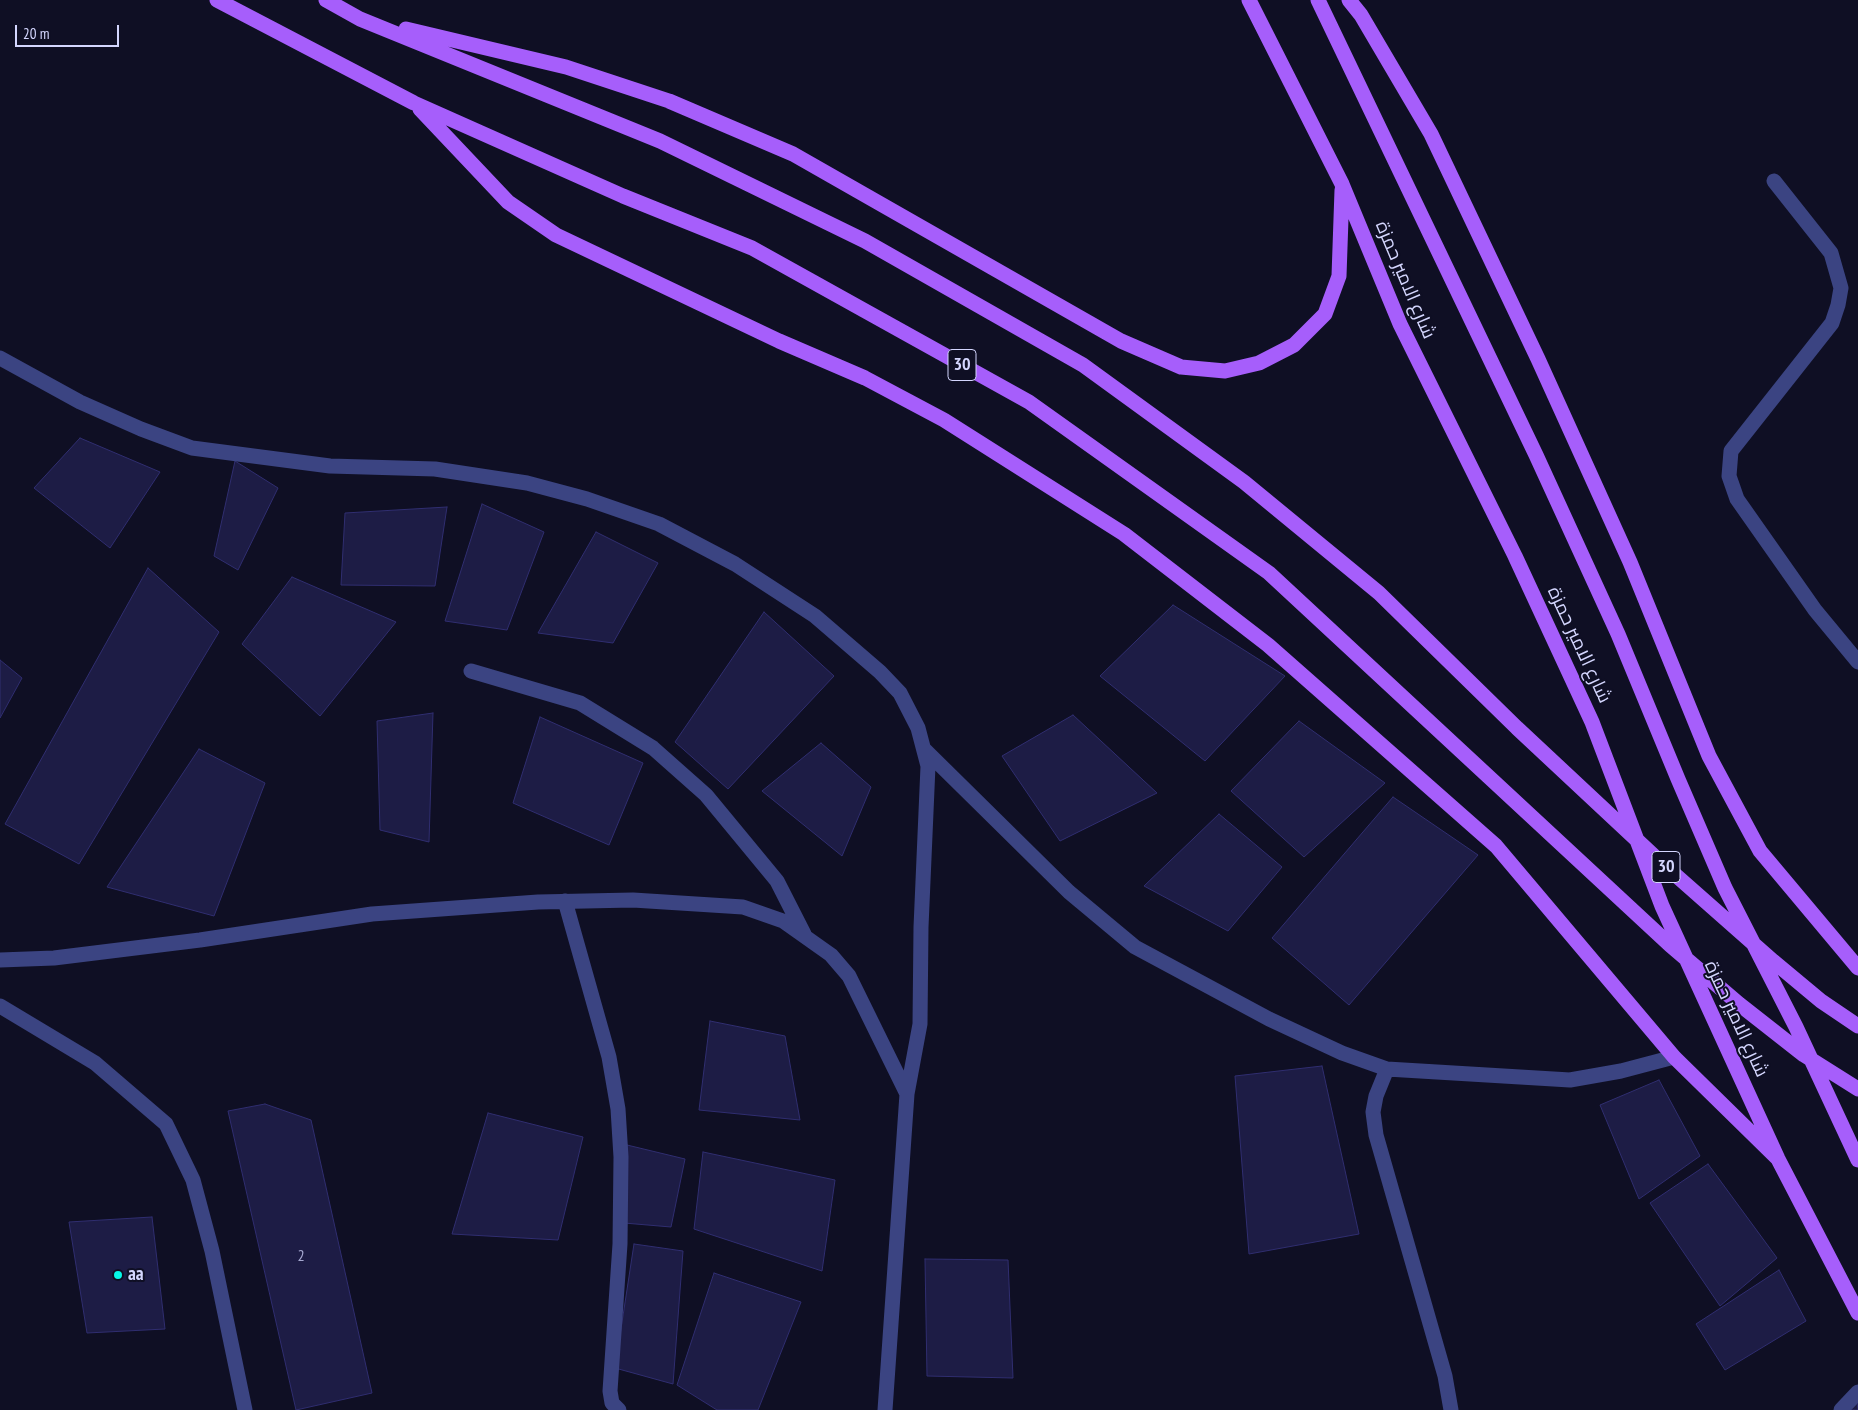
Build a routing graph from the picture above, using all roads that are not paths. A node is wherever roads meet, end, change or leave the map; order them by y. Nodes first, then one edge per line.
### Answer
1 (218, 0) edge
2 (326, 0) edge
3 (1249, 0) edge
4 (1318, 0) edge
5 (1350, 0) edge
6 (360, 18) junction
7 (414, 102) junction
8 (1774, 181) dead end
9 (1342, 184) junction
10 (0, 358) edge
11 (1858, 662) edge
12 (471, 671) dead end
13 (923, 748) junction
14 (565, 902) junction
15 (806, 937) junction
16 (0, 960) edge
17 (1858, 968) edge
18 (0, 1006) edge
19 (1858, 1026) edge
20 (1674, 1057) junction
21 (1387, 1069) junction
22 (1858, 1090) edge
23 (907, 1094) junction
24 (1778, 1159) junction
25 (1858, 1160) edge
26 (1858, 1313) edge
27 (1858, 1392) edge
28 (245, 1410) edge
29 (619, 1410) edge
30 (884, 1410) edge
31 (1451, 1410) edge
32 (1841, 1410) edge

1 - 7 main road, 30
2 - 6 main road, 30
3 - 9 main road, شارع الامير حمزة
4 - 25 main road, شارع الامير حمزة
5 - 17 main road
6 - 9 main road
6 - 19 main road, 30
7 - 20 main road
7 - 22 main road, 30
8 - 11 street
9 - 24 main road, شارع الامير حمزة
10 - 13 street
12 - 15 street
13 - 21 street
13 - 23 street
14 - 15 street
14 - 16 street
14 - 29 street
15 - 23 street
18 - 28 street
20 - 21 street
20 - 24 main road
21 - 31 street
23 - 30 street
24 - 26 main road, شارع الامير حمزة
27 - 32 street

